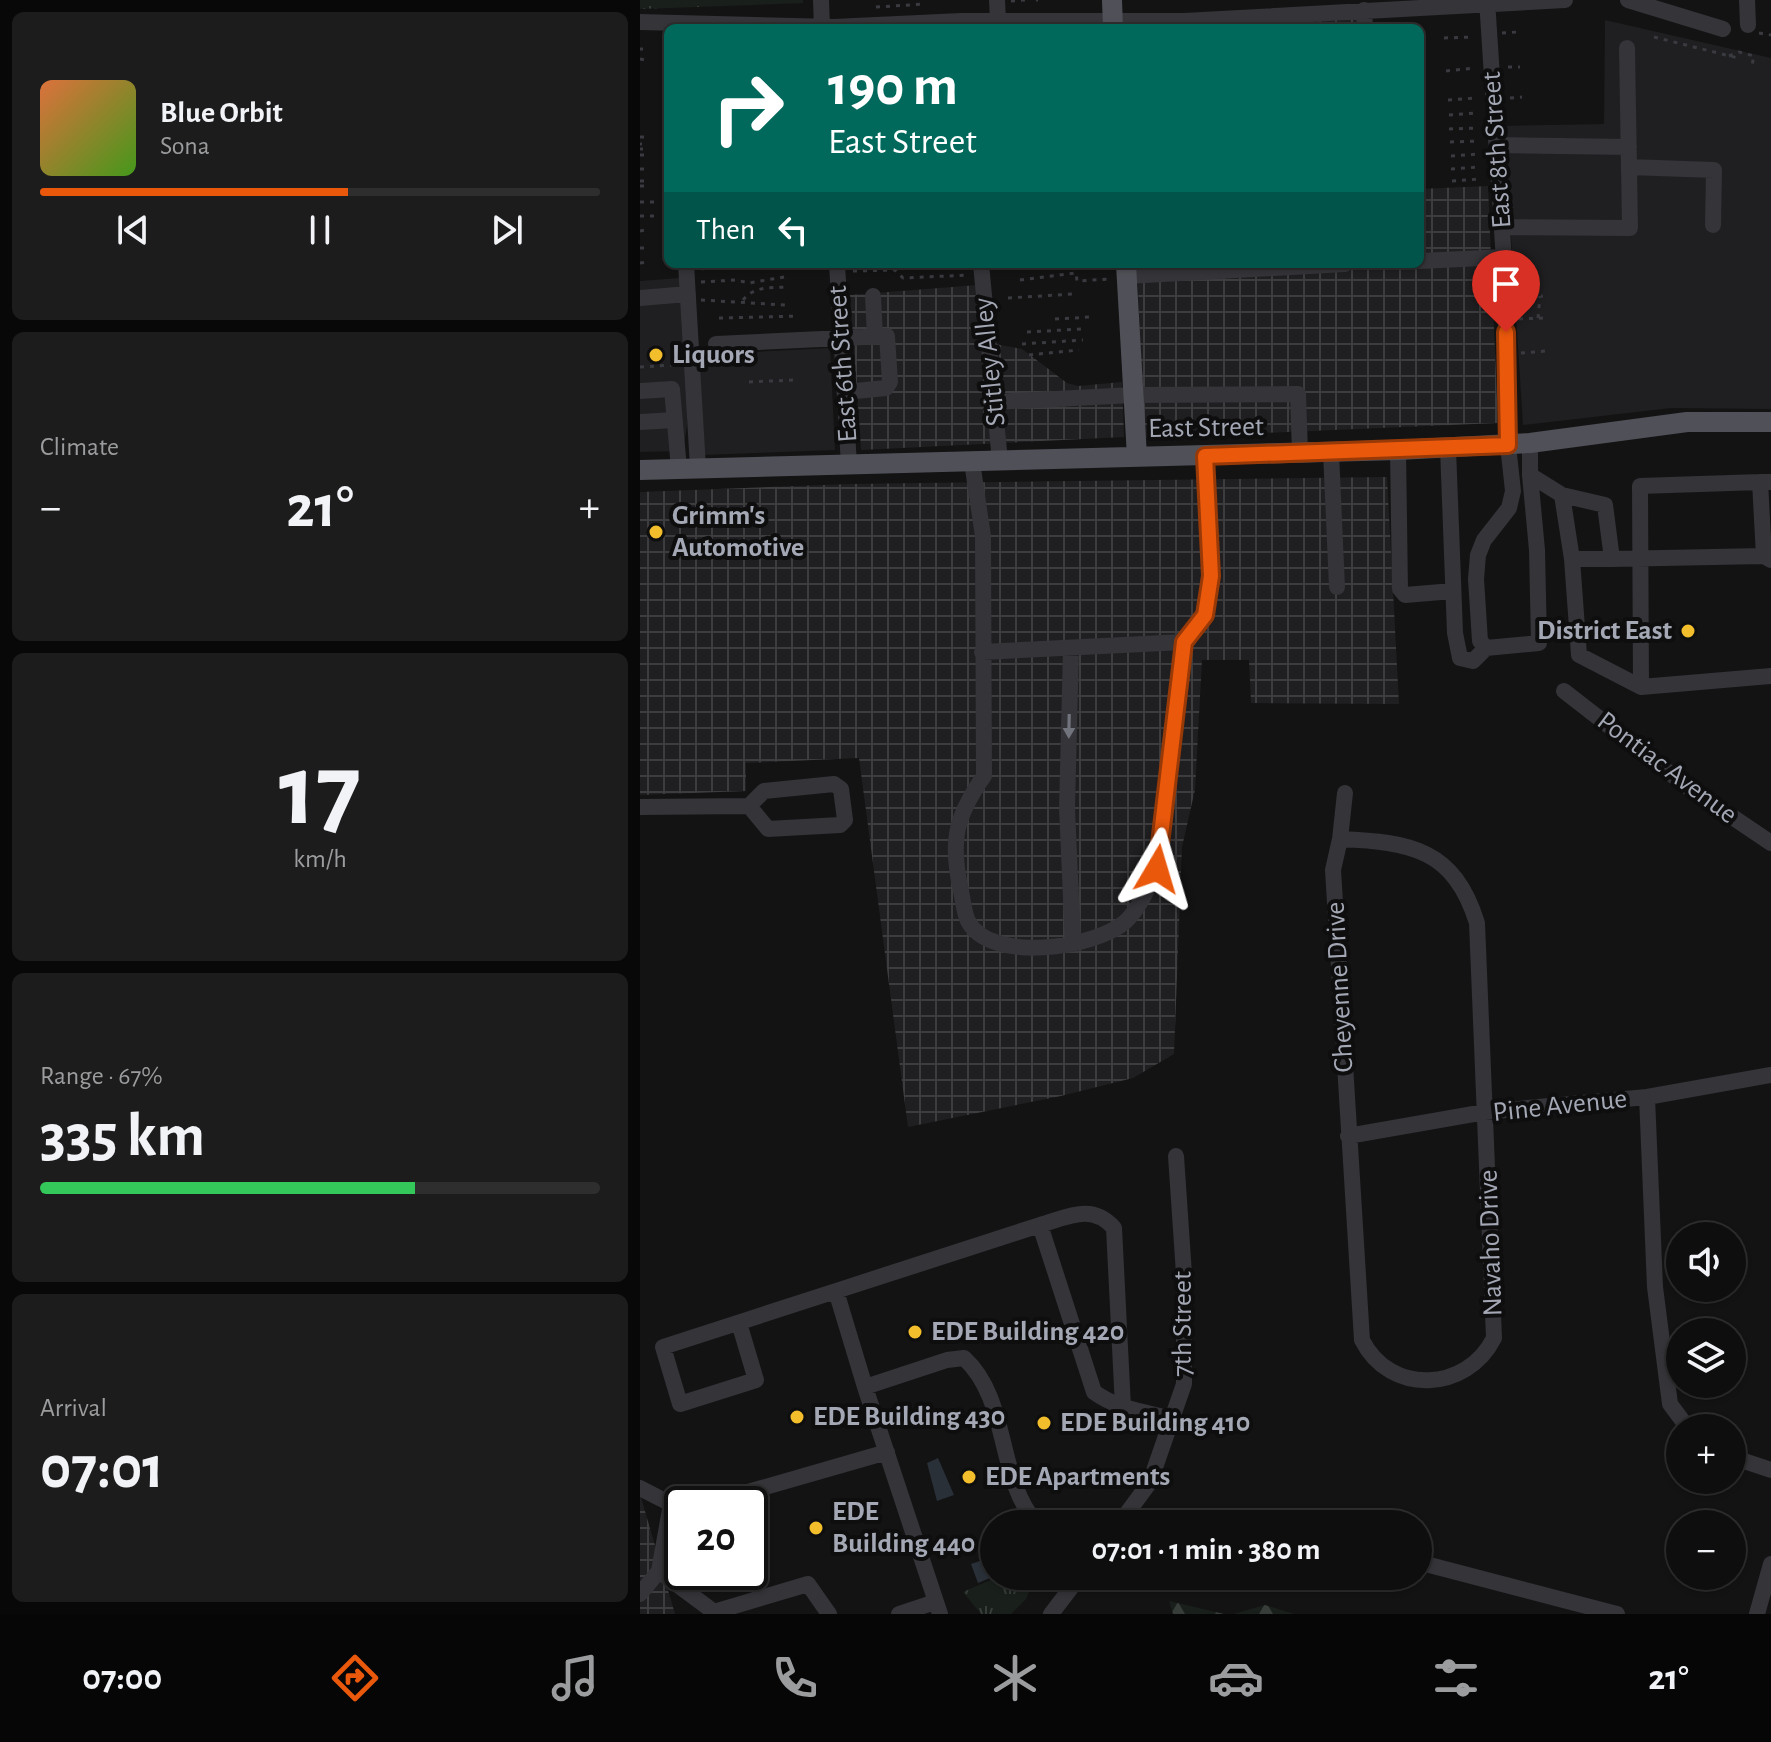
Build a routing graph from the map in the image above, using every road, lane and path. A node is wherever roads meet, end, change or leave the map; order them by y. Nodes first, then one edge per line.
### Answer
1 (821, 0) edge
2 (997, 0) edge
3 (1565, 0) edge
4 (1628, 0) edge
5 (1747, 0) edge
6 (1487, 1) edge
7 (925, 4) dead end
8 (876, 7) dead end
9 (1364, 10) junction
10 (1113, 16) edge
11 (998, 21) junction
12 (640, 22) edge
13 (1237, 22) edge
14 (664, 24) edge
15 (822, 24) edge
16 (962, 24) edge
17 (1365, 24) edge
18 (1748, 25) dead end
19 (1723, 29) dead end
20 (1518, 32) dead end
21 (1502, 33) dead end
22 (1473, 37) dead end
23 (1654, 37) dead end
24 (1444, 38) dead end
25 (1627, 48) dead end
26 (1729, 56) junction
27 (640, 59) edge
28 (646, 60) dead end
29 (1737, 61) dead end
30 (1752, 65) dead end
31 (1504, 67) dead end
32 (1520, 67) dead end
33 (1475, 68) dead end
34 (1446, 71) dead end
35 (1522, 97) dead end
36 (1477, 98) dead end
37 (1506, 98) dead end
38 (1448, 100) dead end
39 (1477, 113) dead end
40 (1449, 115) dead end
41 (1478, 128) dead end
42 (1449, 129) dead end
43 (640, 137) edge
44 (647, 137) dead end
45 (1479, 141) dead end
46 (1450, 142) dead end
47 (1497, 145) junction
48 (1629, 147) junction
49 (1480, 154) dead end
50 (640, 155) edge
51 (649, 155) dead end
52 (1451, 156) dead end
53 (1480, 167) dead end
54 (1629, 167) junction
55 (1451, 169) dead end
56 (1481, 179) dead end
57 (1452, 181) dead end
58 (640, 202) edge
59 (654, 202) dead end
60 (640, 216) edge
61 (655, 216) dead end
62 (1713, 225) dead end
63 (1502, 227) junction
64 (640, 248) edge
65 (647, 248) dead end
66 (1504, 257) junction
67 (1424, 261) edge
68 (647, 262) dead end
69 (640, 263) edge
70 (712, 268) edge
71 (845, 268) edge
72 (1231, 268) edge
73 (981, 270) edge
74 (1122, 273) edge
75 (784, 277) dead end
76 (1020, 280) dead end
77 (687, 282) edge
78 (787, 287) dead end
79 (1072, 294) dead end
80 (873, 296) dead end
81 (640, 298) edge
82 (1008, 298) dead end
83 (1518, 298) dead end
84 (742, 301) junction
85 (785, 305) dead end
86 (798, 316) dead end
87 (1091, 317) dead end
88 (719, 318) dead end
89 (1538, 318) junction
90 (1545, 318) dead end
91 (1055, 319) dead end
92 (1519, 319) dead end
93 (1082, 329) dead end
94 (1027, 332) dead end
95 (875, 337) junction
96 (842, 338) junction
97 (1083, 340) dead end
98 (716, 344) dead end
99 (1022, 344) dead end
100 (1079, 350) dead end
101 (1546, 351) dead end
102 (1521, 353) dead end
103 (1029, 355) dead end
104 (674, 365) dead end
105 (640, 367) edge
106 (793, 380) dead end
107 (749, 382) dead end
108 (640, 391) edge
109 (845, 392) junction
110 (1133, 395) junction
111 (994, 402) junction
112 (675, 420) junction
113 (640, 422) edge
114 (1771, 422) edge
115 (1530, 443) junction
116 (1508, 445) junction
117 (1448, 448) junction
118 (1398, 450) junction
119 (1331, 452) junction
120 (1300, 453) junction
121 (1205, 456) junction
122 (1137, 457) junction
123 (1000, 461) junction
124 (972, 462) junction
125 (849, 465) junction
126 (689, 468) junction
127 (640, 470) edge
128 (1530, 475) junction
129 (1765, 482) edge
130 (1562, 495) junction
131 (1638, 558) junction
132 (1767, 558) edge
133 (1572, 559) junction
134 (1612, 559) junction
135 (1337, 587) dead end
136 (1453, 591) junction
137 (1184, 642) junction
138 (1071, 648) junction
139 (1486, 648) junction
140 (982, 652) junction
141 (1771, 676) edge
142 (1641, 687) junction
143 (1564, 691) dead end
144 (1345, 793) dead end
145 (749, 806) junction
146 (640, 807) edge
147 (1340, 839) junction
148 (1771, 843) edge
149 (1073, 944) junction
150 (1771, 1075) edge
151 (1647, 1097) junction
152 (1485, 1112) junction
153 (1348, 1136) junction
154 (1176, 1156) dead end
155 (1040, 1225) junction
156 (836, 1291) junction
157 (739, 1323) junction
158 (865, 1387) junction
159 (1123, 1407) junction
160 (1678, 1414) edge
161 (1173, 1419) junction
162 (887, 1452) junction
163 (1746, 1462) edge
164 (1771, 1470) edge
165 (768, 1486) edge
166 (640, 1488) edge
167 (664, 1500) edge
168 (1027, 1510) edge
169 (1129, 1510) edge
170 (664, 1543) edge
171 (1771, 1564) edge
172 (1432, 1566) edge
173 (659, 1571) junction
174 (1069, 1590) edge
175 (640, 1594) edge
176 (937, 1608) edge
177 (829, 1614) edge
178 (899, 1614) edge
179 (1051, 1614) edge
180 (1617, 1614) edge
181 (1757, 1614) edge

1 - 15 street
2 - 11 street
3 - 6 street
4 - 19 street
5 - 18 street
6 - 9 street
6 - 47 street, East 8th Street
7 - 8 path
9 - 13 street
9 - 17 street
10 - 11 street
10 - 13 street
11 - 16 street
12 - 14 street
20 - 21 path
22 - 24 path
23 - 26 path
25 - 48 street
26 - 29 path
26 - 30 path
27 - 28 path
31 - 32 path
33 - 34 path
35 - 37 path
36 - 38 path
39 - 40 path
41 - 42 path
43 - 44 path
45 - 46 path
47 - 48 street
47 - 63 street, East 8th Street
48 - 54 street
49 - 52 path
50 - 51 path
53 - 55 path
54 - 62 street
54 - 63 street
56 - 57 path
58 - 59 path
60 - 61 path
63 - 66 street, East 8th Street
64 - 65 path
66 - 67 street
66 - 116 street, East 8th Street
68 - 69 path
70 - 77 path
71 - 73 path
71 - 96 street, East 6th Street
72 - 74 street
73 - 111 street, Stitley Alley
74 - 76 path
74 - 110 main road
75 - 77 path
77 - 81 street
77 - 84 path
77 - 126 street
78 - 84 path
79 - 82 path
80 - 95 street
83 - 89 path
84 - 85 path
86 - 88 path
87 - 91 path
89 - 90 path
89 - 92 path
93 - 94 path
95 - 96 street
95 - 109 street
96 - 98 street
96 - 109 street, East 6th Street
97 - 99 path
100 - 103 path
101 - 102 path
104 - 105 path
106 - 107 path
108 - 112 street
109 - 125 street, East 6th Street
110 - 111 street
110 - 120 street
110 - 122 main road
111 - 123 street, Stitley Alley
112 - 113 street
112 - 126 street
114 - 115 main road, East Street
115 - 116 main road, East Street
115 - 128 street
116 - 117 main road, East Street
116 - 139 street, East 8th Street
117 - 118 main road, East Street
117 - 136 street
118 - 119 main road, East Street
118 - 136 street
119 - 120 main road, East Street
119 - 135 street
120 - 121 main road, East Street
121 - 122 main road, East Street
121 - 137 street
122 - 123 main road, East Street
123 - 124 main road, East Street
124 - 125 main road, East Street
124 - 140 street
125 - 126 main road, East Street
126 - 127 main road, East Street
128 - 130 street
128 - 139 street
129 - 131 street
129 - 132 street
130 - 133 street
130 - 134 street
131 - 132 street
131 - 134 street
131 - 142 street
133 - 134 street
133 - 142 street
136 - 139 street
137 - 138 street
137 - 149 street
138 - 140 street
138 -> 149 street
140 - 149 street
141 - 142 street
143 - 148 street, Pontiac Avenue
144 - 147 street, Cheyenne Drive
145 - 145 street
145 - 146 street
147 - 152 street
147 - 153 street, Cheyenne Drive
150 - 151 street, Pine Avenue
151 - 152 street, Pine Avenue
151 - 160 street
152 - 153 street, Pine Avenue
152 - 153 street, Navaho Drive
154 - 161 street, 7th Street
155 - 156 street
155 - 159 street
155 - 159 street
156 - 157 street
156 - 158 street
157 - 157 street
158 - 162 street
158 - 168 street
159 - 161 street
161 - 169 street, 7th Street
162 - 165 street
162 - 176 street
163 - 164 street
166 - 167 street
170 - 173 street
171 - 181 street
172 - 180 street
173 - 175 street
173 - 177 street
174 - 179 street
176 - 178 street

